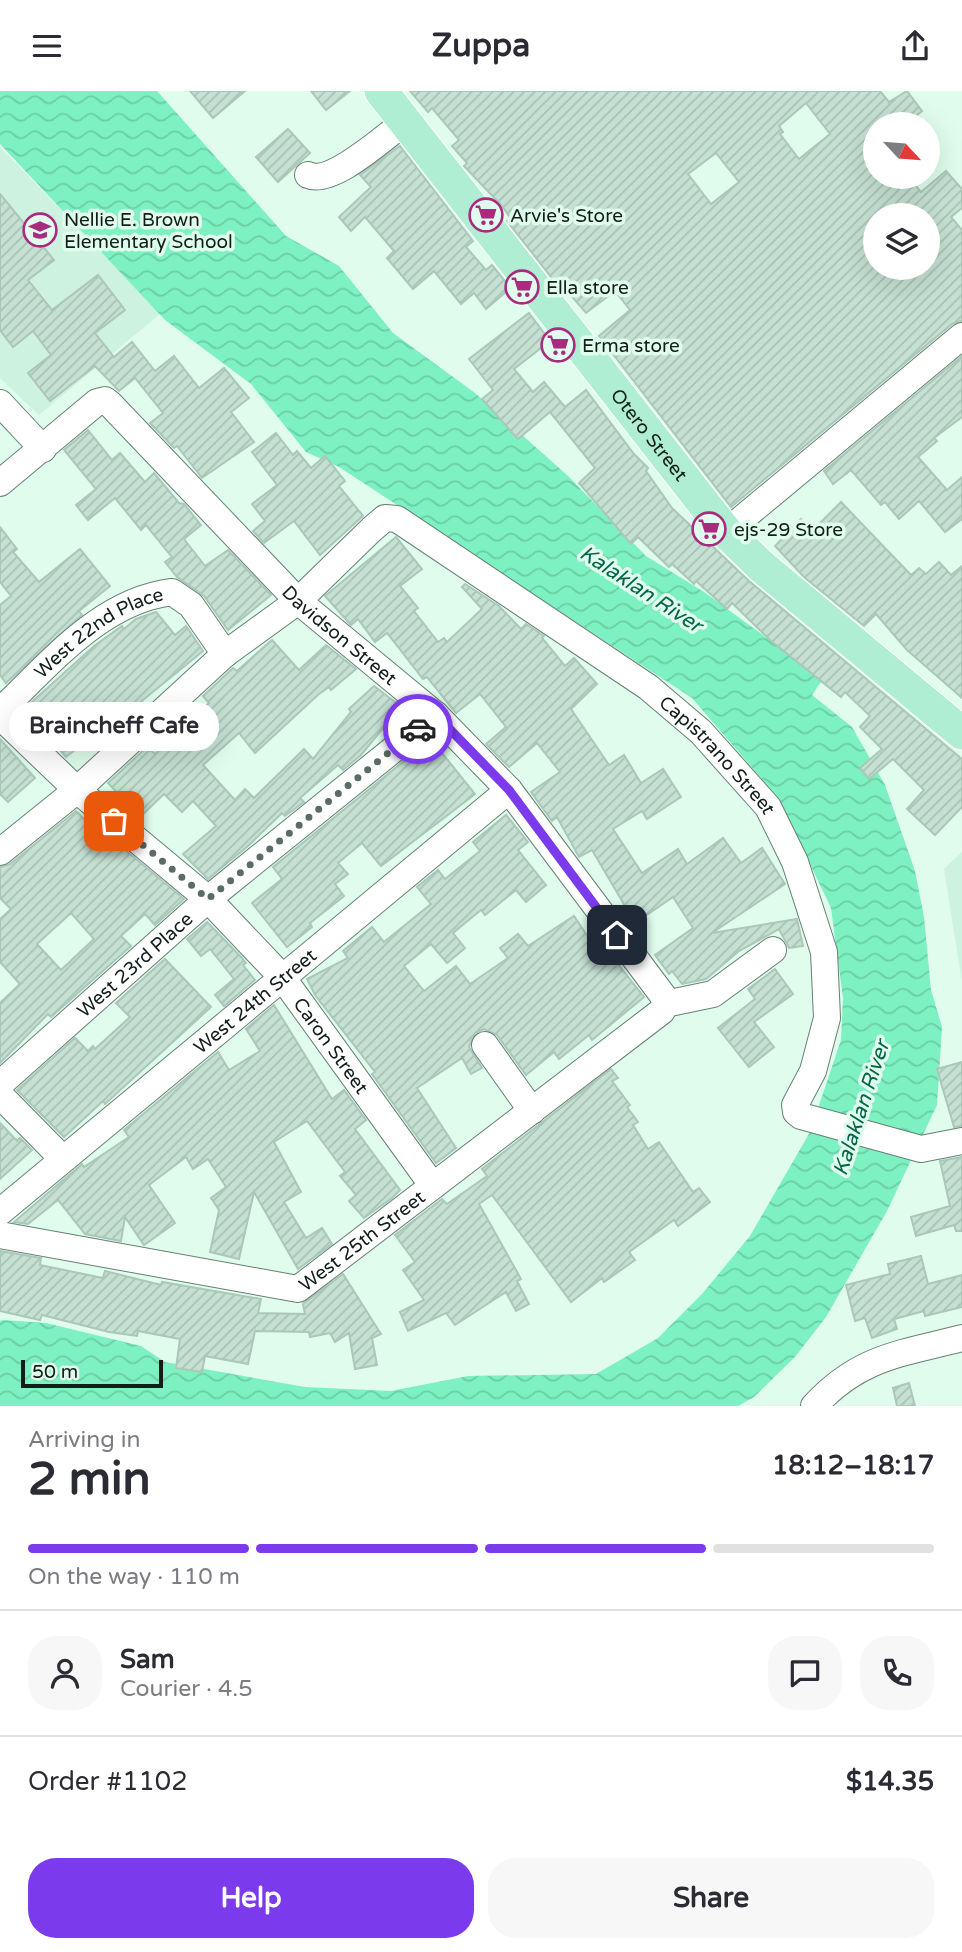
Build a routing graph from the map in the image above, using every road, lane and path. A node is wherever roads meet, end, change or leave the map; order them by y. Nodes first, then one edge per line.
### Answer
1 (380, 91) edge
2 (405, 121) junction
3 (308, 175) dead end
4 (962, 336) edge
5 (0, 403) edge
6 (43, 449) junction
7 (0, 483) edge
8 (726, 532) junction
9 (298, 601) junction
10 (225, 655) junction
11 (0, 714) edge
12 (436, 715) junction
13 (962, 733) edge
14 (77, 790) junction
15 (509, 790) junction
16 (0, 852) edge
17 (208, 899) junction
18 (773, 950) dead end
19 (282, 977) junction
20 (665, 1004) junction
21 (485, 1045) dead end
22 (0, 1084) edge
23 (0, 1095) edge
24 (532, 1111) junction
25 (941, 1145) edge
26 (63, 1159) junction
27 (433, 1187) junction
28 (0, 1212) edge
29 (0, 1235) edge
30 (962, 1338) edge
31 (814, 1406) edge

1 - 2 main road, Otero Street
2 - 3 street
2 - 8 main road, Otero Street
4 - 8 street
5 - 6 street
6 - 7 street
6 - 9 street, Davidson Street
8 - 13 main road, Otero Street
9 - 10 street
9 - 12 street, Davidson Street
9 - 25 street, Capistrano Street
10 - 11 street, West 22nd Place
10 - 14 street
11 - 14 street, Caron Street
12 - 15 street, Davidson Street
12 - 17 street, West 23rd Place
14 - 16 street
14 - 17 street, Caron Street
15 - 19 street, West 24th Street
15 - 20 street, Davidson Street
17 - 19 street, Caron Street
17 - 22 street, West 23rd Place
18 - 20 street
19 - 26 street, West 24th Street
19 - 27 street, Caron Street
20 - 24 street, West 25th Street
21 - 24 street
23 - 26 street
24 - 27 street, West 25th Street
26 - 28 street, West 24th Street
27 - 29 street, West 25th Street
30 - 31 street

